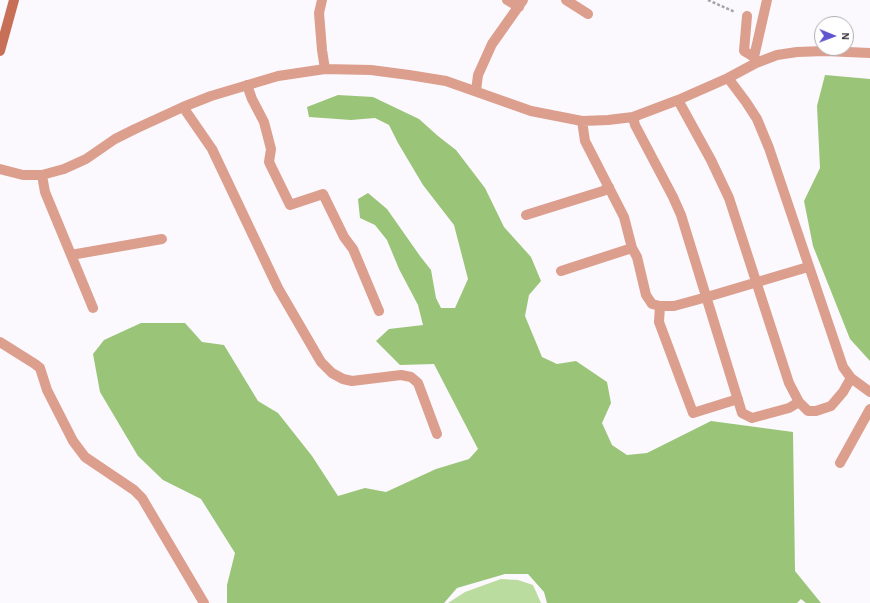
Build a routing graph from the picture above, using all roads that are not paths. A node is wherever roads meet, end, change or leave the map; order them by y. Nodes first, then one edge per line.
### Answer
1 (14, 0) edge
2 (322, 0) edge
3 (506, 0) edge
4 (566, 0) edge
5 (767, 0) edge
6 (521, 4) edge
7 (588, 14) dead end
8 (747, 16) road end
9 (0, 51) edge
10 (870, 53) edge
11 (755, 60) junction
12 (325, 69) junction
13 (728, 78) junction
14 (247, 85) junction
15 (476, 91) junction
16 (678, 100) junction
17 (183, 107) junction
18 (633, 117) junction
19 (582, 121) junction
20 (0, 169) edge
21 (42, 175) junction
22 (609, 187) junction
23 (526, 215) dead end
24 (162, 239) dead end
25 (632, 248) junction
26 (71, 255) junction
27 (808, 267) junction
28 (561, 271) dead end
29 (756, 282) junction
30 (707, 297) junction
31 (660, 306) junction
32 (92, 308) dead end
33 (379, 311) dead end
34 (0, 342) edge
35 (851, 378) junction
36 (870, 392) edge
37 (738, 399) junction
38 (799, 402) junction
39 (870, 409) edge
40 (437, 434) dead end
41 (840, 463) dead end
42 (204, 603) edge

1 - 9 street
2 - 12 street
3 - 6 street
4 - 7 street
5 - 11 street
6 - 15 street
8 - 11 street
10 - 11 street
11 - 13 street
12 - 14 street
12 - 15 street
13 - 16 street
13 - 27 street
14 - 17 street
14 - 33 street
15 - 19 street
16 - 18 street
16 - 29 street
17 - 21 street
17 - 40 street
18 - 19 street
18 - 30 street
19 - 22 street
20 - 21 street
21 - 26 street
22 - 23 street
22 - 25 street
24 - 26 street
25 - 28 street
25 - 31 street
26 - 32 street
27 - 29 street
27 - 35 street
29 - 30 street
29 - 38 street
30 - 31 street
30 - 37 street
31 - 37 street
34 - 42 street
35 - 36 street
35 - 38 street
37 - 38 street
39 - 41 street

